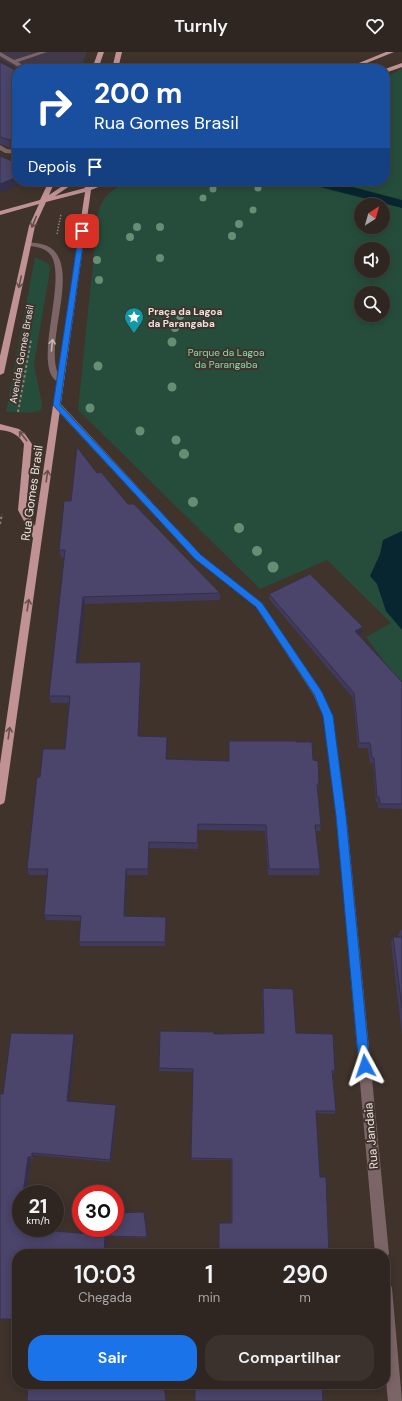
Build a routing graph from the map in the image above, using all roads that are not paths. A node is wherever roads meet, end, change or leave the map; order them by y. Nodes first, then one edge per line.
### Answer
1 (44, 52) edge
2 (100, 52) edge
3 (119, 52) edge
4 (390, 52) edge
5 (0, 54) edge
6 (14, 62) junction
7 (17, 64) edge
8 (96, 64) edge
9 (116, 64) edge
10 (360, 64) edge
11 (402, 65) edge
12 (390, 69) edge
13 (0, 147) edge
14 (12, 152) edge
15 (50, 186) edge
16 (66, 186) edge
17 (85, 186) edge
18 (87, 186) edge
19 (43, 201) junction
20 (0, 213) edge
21 (28, 244) junction
22 (0, 373) edge
23 (60, 381) junction
24 (56, 405) junction
25 (0, 427) edge
26 (38, 539) junction
27 (0, 800) edge
28 (382, 1249) edge
29 (390, 1344) edge
30 (395, 1401) edge

1 - 6 street
2 - 8 main road
3 - 9 main road
4 - 10 main road
5 - 6 street
6 - 7 street
11 - 12 main road
13 - 14 street
15 - 19 main road
16 - 19 main road
17 - 19 main road
18 - 23 main road, Rua Gomes Brasil
19 - 20 main road
19 -> 21 main road
21 -> 22 main road
23 -> 21 street
23 - 24 main road, Rua Gomes Brasil
26 -> 24 main road, Rua Gomes Brasil
24 - 28 street, Rua Jandaia
26 -> 25 main road
27 -> 26 main road, Rua Gomes Brasil
29 - 30 street

